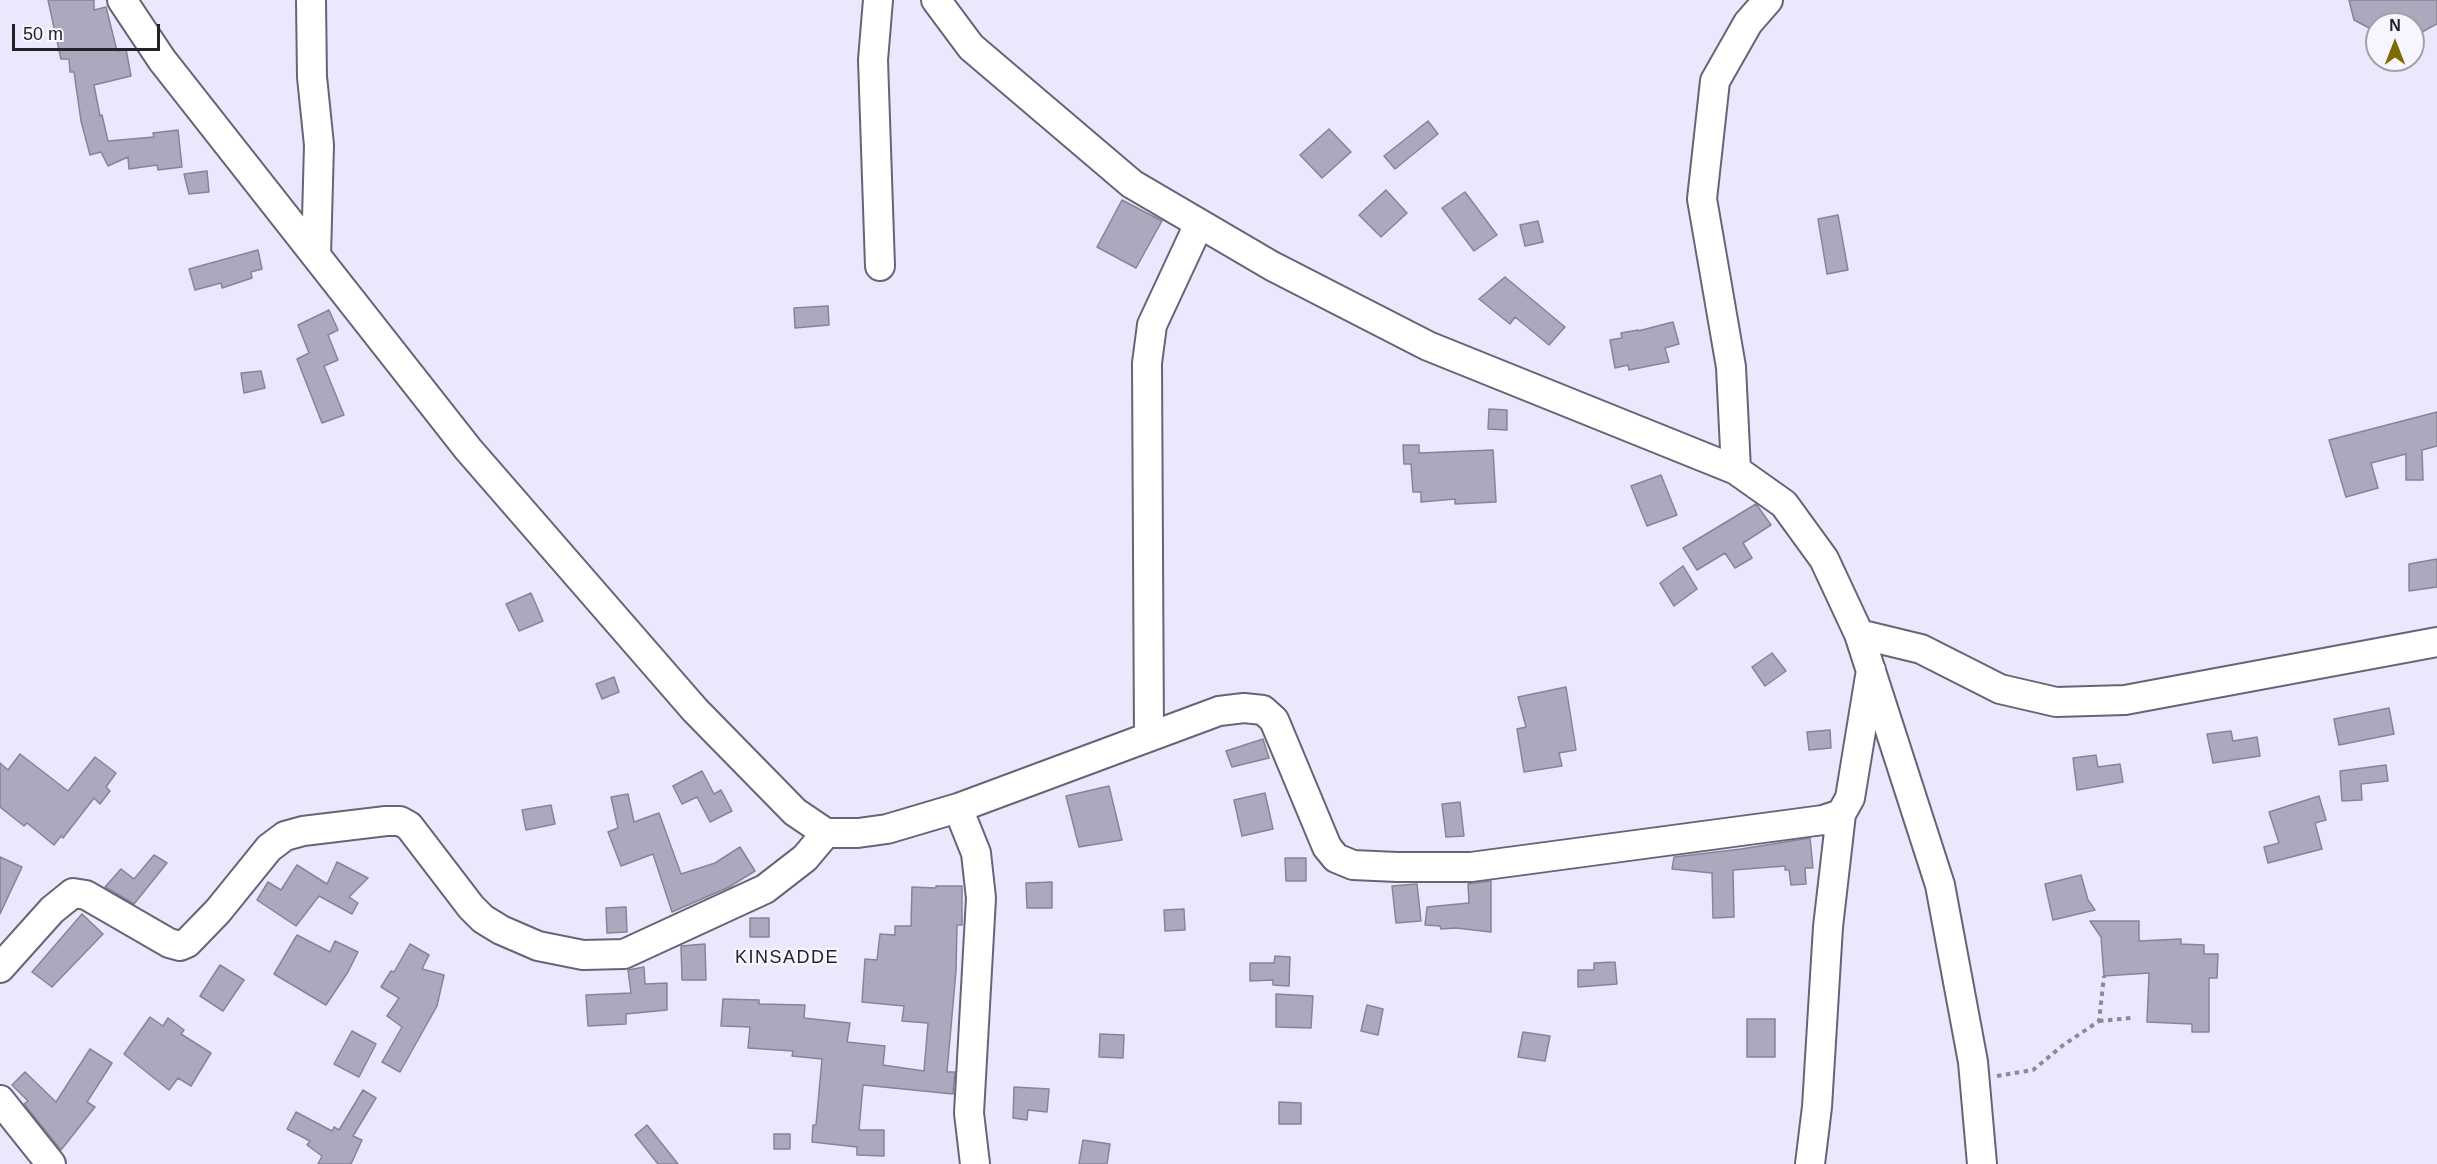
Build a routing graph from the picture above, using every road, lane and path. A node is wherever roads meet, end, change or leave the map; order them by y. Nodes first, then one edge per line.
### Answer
1 (122, 0) edge
2 (311, 0) edge
3 (878, 0) edge
4 (936, 0) edge
5 (1767, 0) edge
6 (1199, 224) junction
7 (316, 255) junction
8 (880, 266) dead end
9 (1736, 470) junction
10 (1859, 634) junction
11 (2437, 642) edge
12 (1870, 664) junction
13 (1149, 737) junction
14 (958, 808) junction
15 (1841, 814) junction
16 (826, 832) junction
17 (0, 968) edge
18 (2104, 976) dead end
19 (2131, 1018) dead end
20 (2099, 1022) junction
21 (1975, 1083) junction
22 (0, 1100) edge
23 (44, 1160) edge
24 (975, 1164) edge
25 (1810, 1164) edge
26 (1982, 1164) edge

1 - 7 street
2 - 7 street
3 - 8 street
4 - 6 street
5 - 9 street
6 - 9 street
6 - 13 street
7 - 16 street
9 - 10 street
10 - 11 street
10 - 12 street
12 - 15 street
12 - 21 street
13 - 14 street
13 - 15 street
14 - 16 street
14 - 24 street
15 - 25 street
16 - 17 street
18 - 20 path
19 - 20 path
20 - 21 path
21 - 26 street
22 - 23 street

